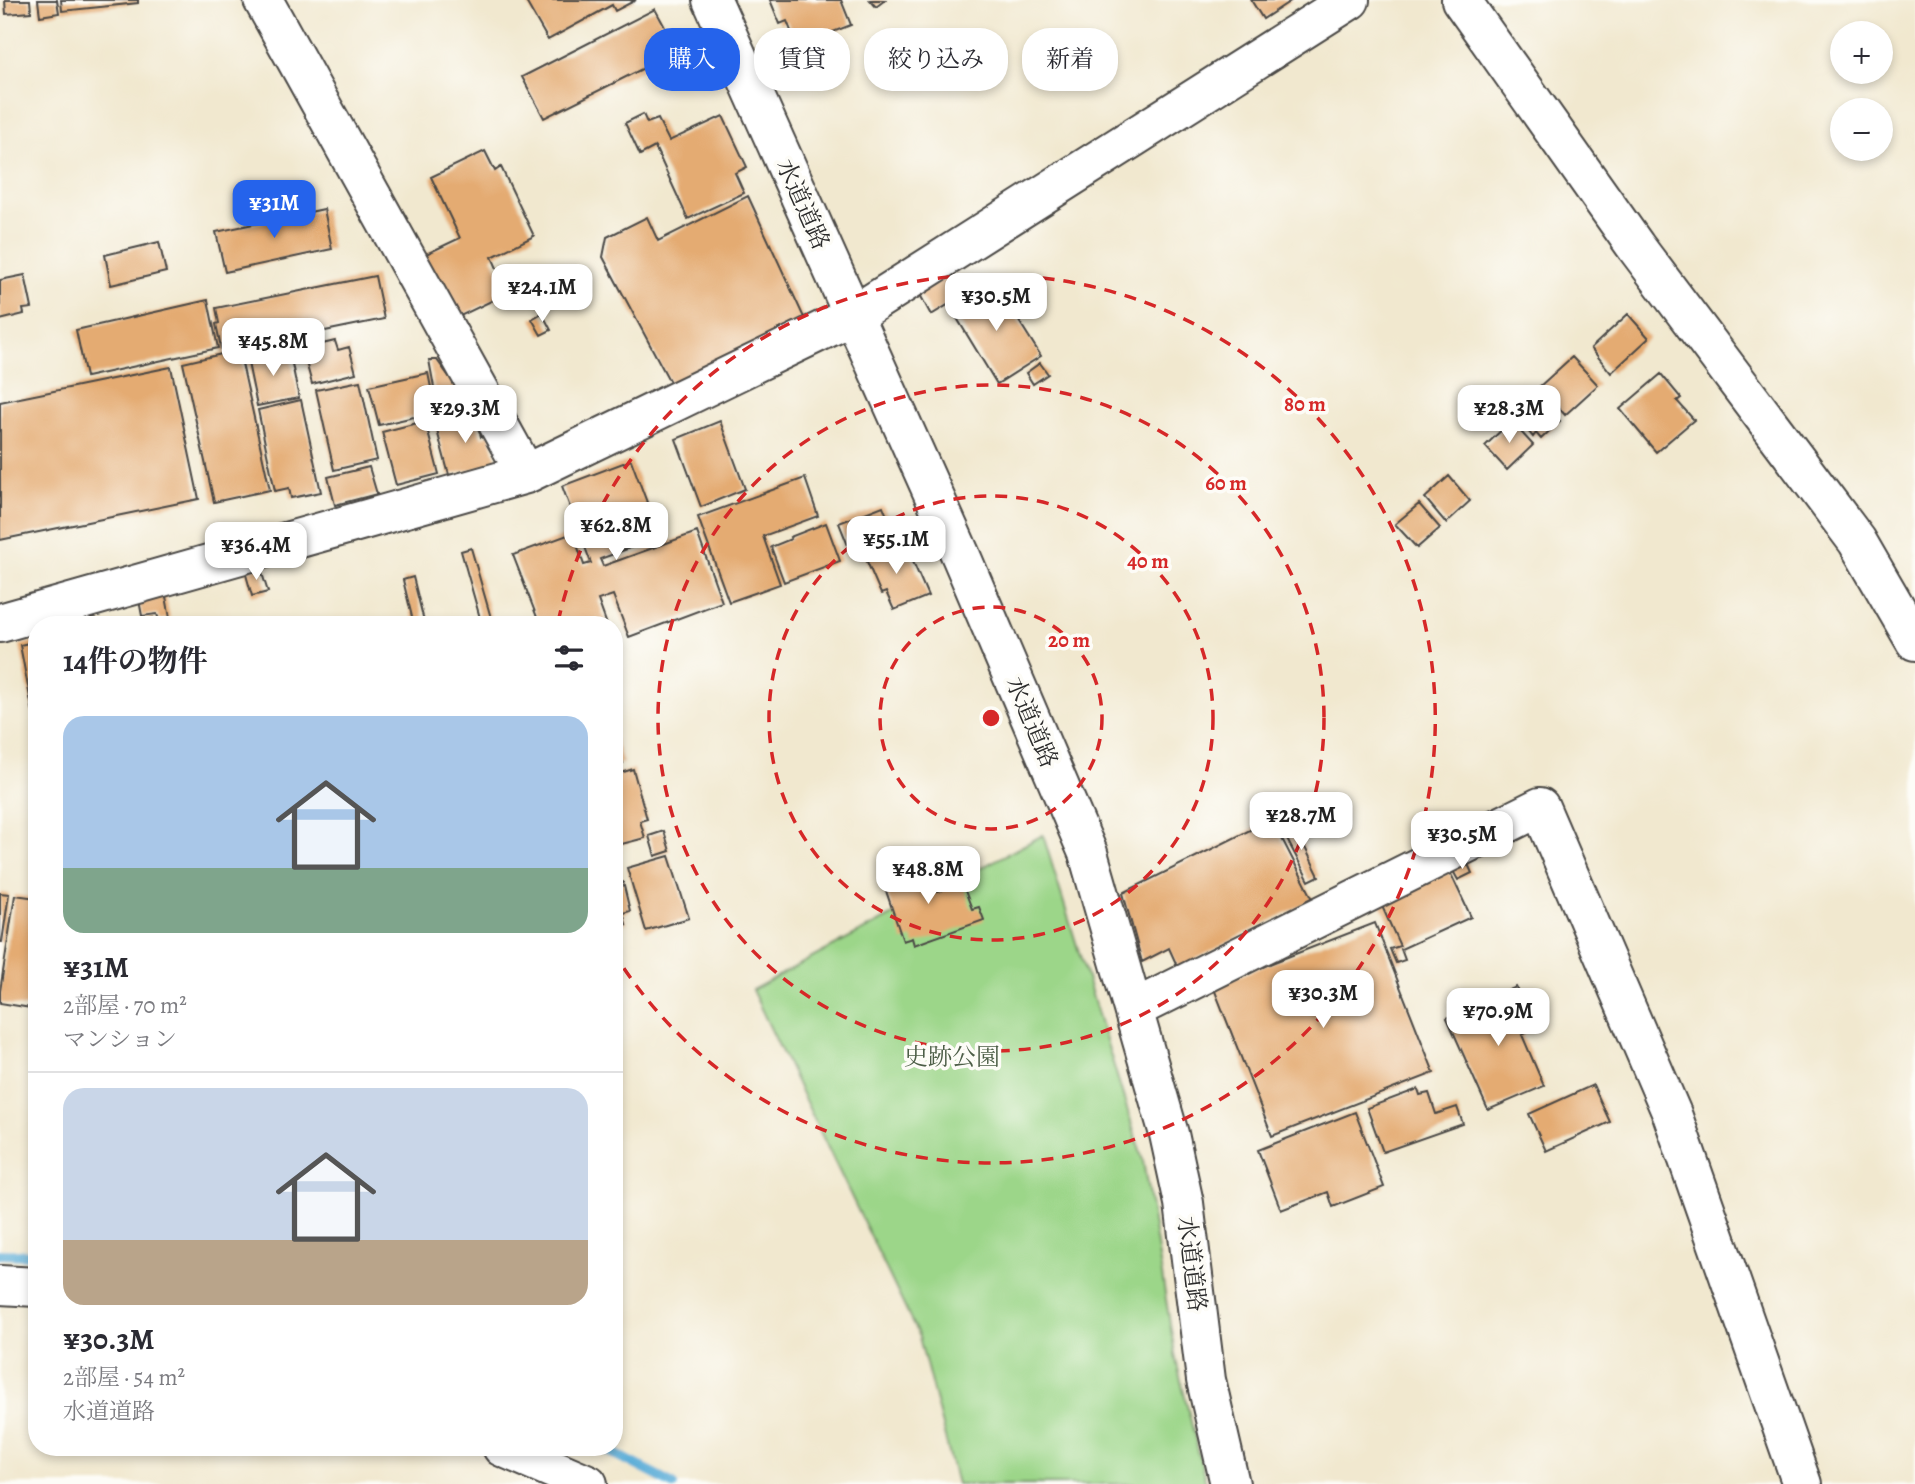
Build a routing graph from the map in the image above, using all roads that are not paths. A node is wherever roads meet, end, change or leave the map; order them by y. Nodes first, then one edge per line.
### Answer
1 (263, 0) edge
2 (712, 0) edge
3 (1350, 0) edge
4 (1461, 0) edge
5 (852, 316) junction
6 (526, 474) junction
7 (0, 623) edge
8 (1915, 641) edge
9 (1134, 1009) junction
10 (0, 1285) edge
11 (28, 1287) edge
12 (523, 1456) edge
13 (588, 1484) edge
14 (1230, 1484) edge
15 (1802, 1484) edge

1 - 6 street
2 - 5 street, 水道道路
3 - 5 street
4 - 8 street
5 - 6 street
5 - 9 street, 水道道路
6 - 7 street
9 - 14 street, 水道道路
9 - 15 street
10 - 11 street
12 - 13 street

